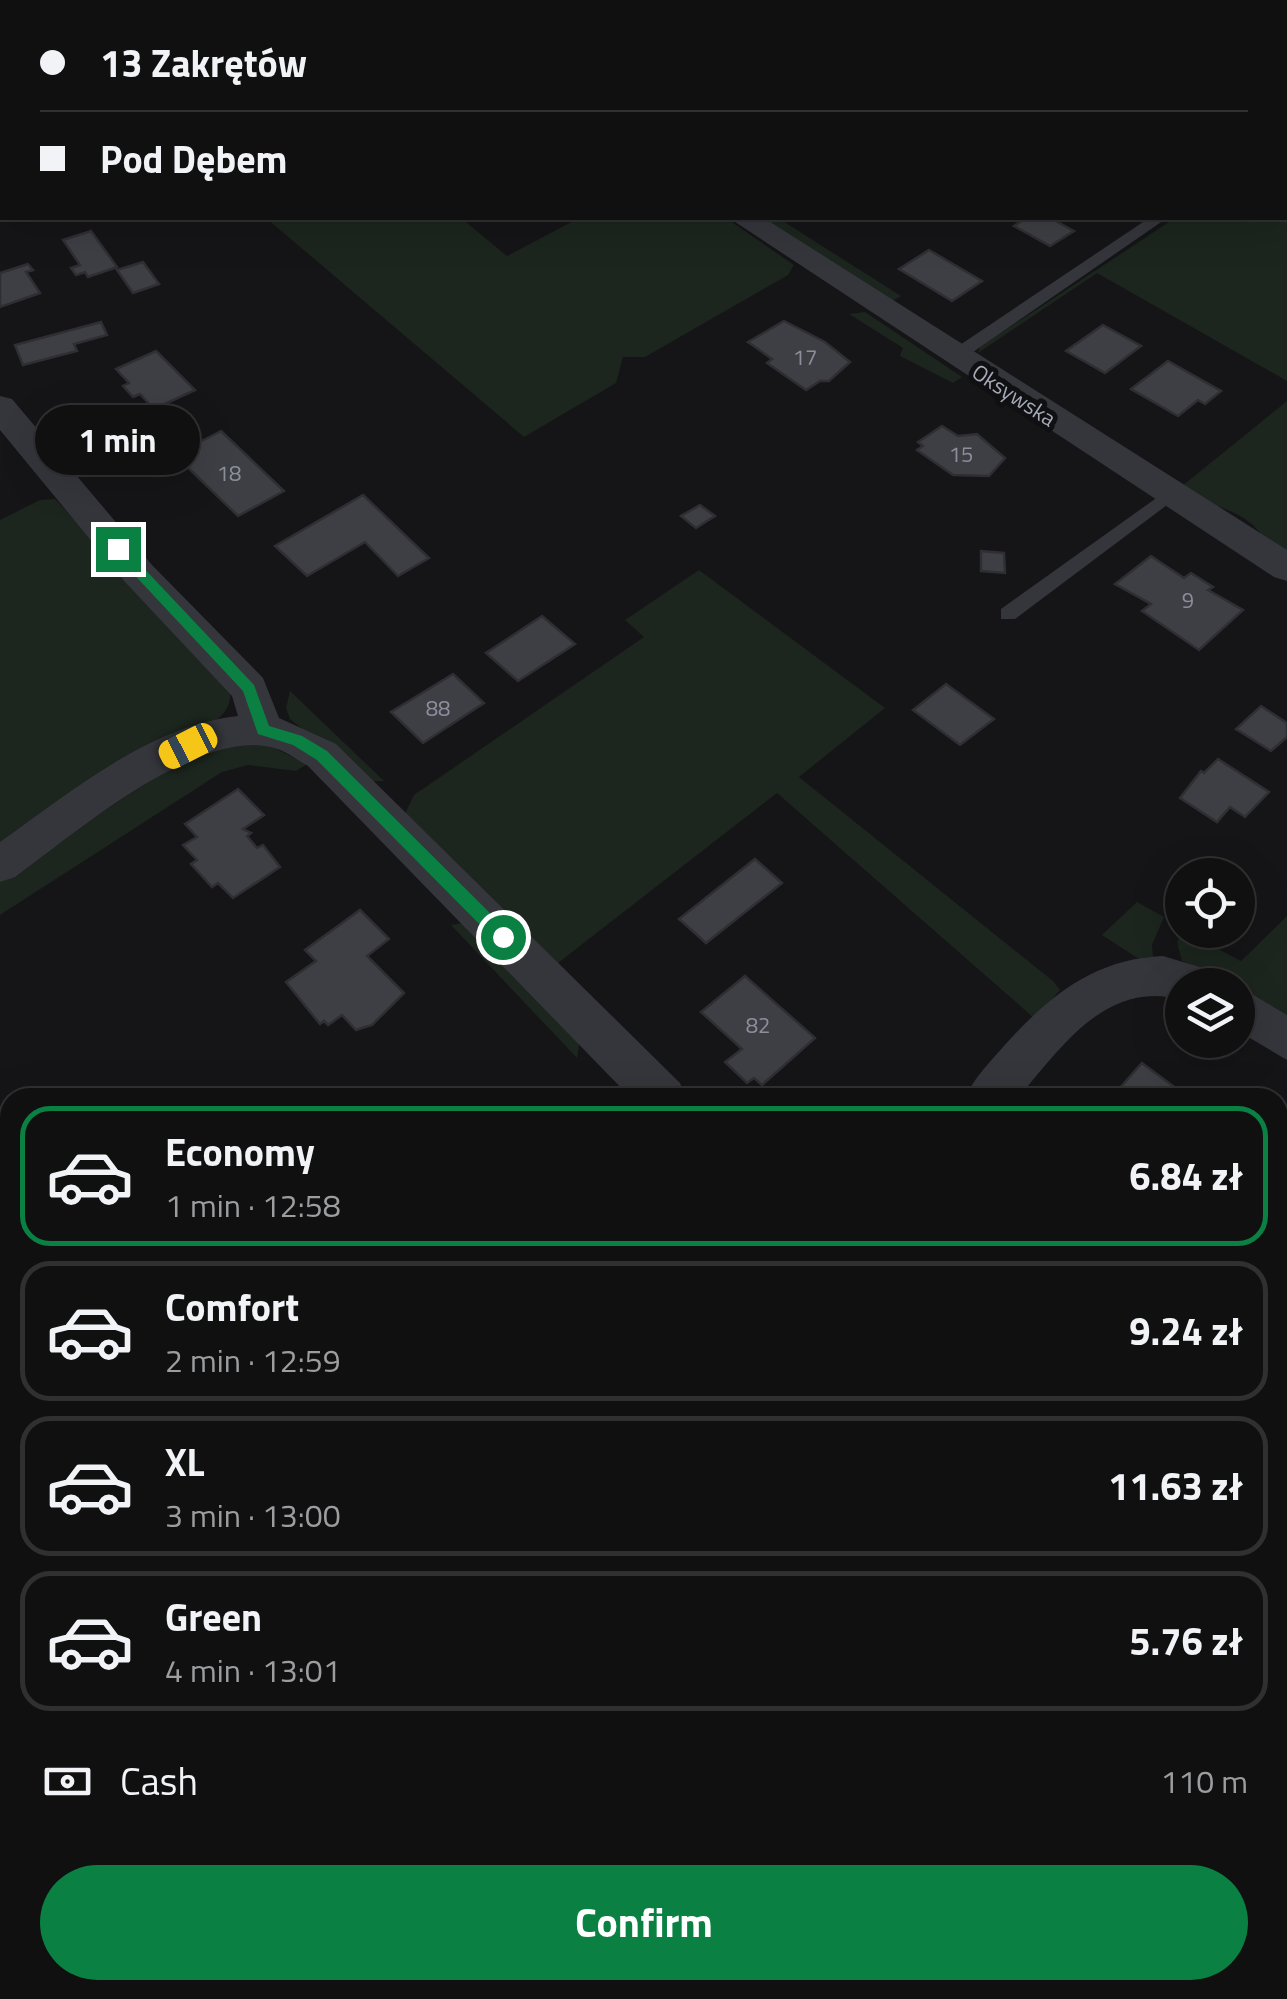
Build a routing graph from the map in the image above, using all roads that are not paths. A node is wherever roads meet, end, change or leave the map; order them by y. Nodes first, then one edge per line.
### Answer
1 (747, 220) edge
2 (1156, 220) edge
3 (954, 357) junction
4 (0, 407) edge
5 (1168, 496) junction
6 (1287, 568) edge
7 (1008, 614) dead end
8 (263, 730) junction
9 (0, 866) edge
10 (1165, 980) edge
11 (1255, 1018) edge
12 (1287, 1040) edge
13 (653, 1088) edge
14 (997, 1088) edge

1 - 3 street, Oksywska
2 - 3 lane
3 - 5 street, Oksywska
4 - 8 street
5 - 6 street, Oksywska
5 - 7 lane
8 - 9 street
8 - 13 street
10 - 14 street
11 - 12 street

